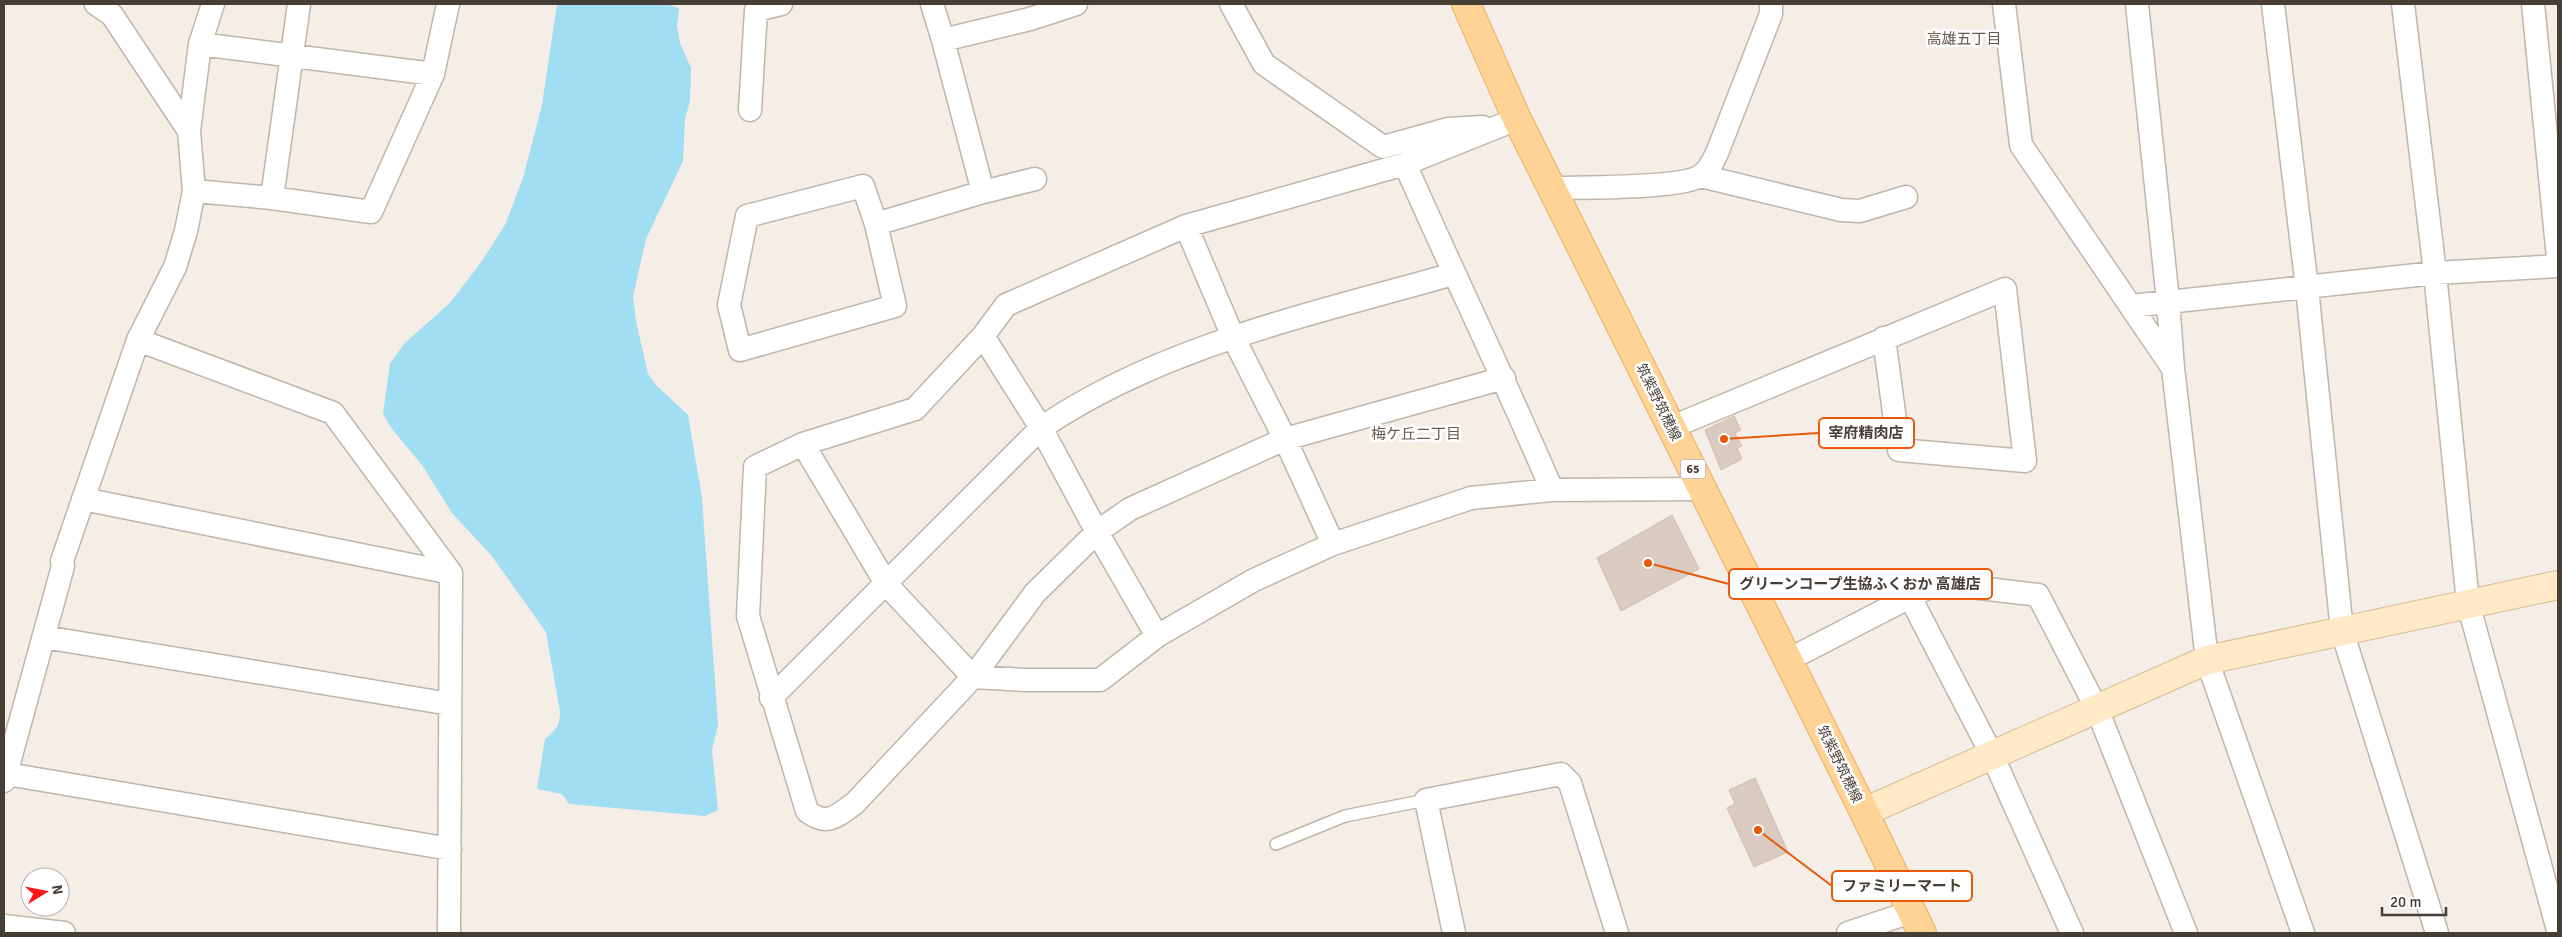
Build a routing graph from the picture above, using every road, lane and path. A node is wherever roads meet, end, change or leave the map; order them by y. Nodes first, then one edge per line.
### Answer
1 (96, 4) edge
2 (213, 4) edge
3 (299, 4) edge
4 (448, 4) edge
5 (781, 4) edge
6 (932, 4) edge
7 (1076, 4) edge
8 (1231, 4) edge
9 (1466, 4) edge
10 (1771, 4) edge
11 (2004, 4) edge
12 (2137, 4) edge
13 (2273, 4) edge
14 (2403, 4) edge
15 (2533, 4) edge
16 (943, 40) junction
17 (200, 44) junction
18 (290, 57) junction
19 (433, 74) junction
20 (2551, 106) edge
21 (750, 110) dead end
22 (1508, 123) junction
23 (189, 131) junction
24 (1405, 164) junction
25 (1701, 176) junction
26 (1035, 179) dead end
27 (1553, 188) junction
28 (194, 191) junction
29 (983, 192) junction
30 (1906, 197) dead end
31 (272, 198) junction
32 (876, 224) junction
33 (1186, 226) junction
34 (2558, 258) edge
35 (2558, 266) edge
36 (2435, 273) junction
37 (1453, 274) junction
38 (2307, 288) junction
39 (2168, 301) junction
40 (2131, 306) junction
41 (983, 336) junction
42 (1233, 337) junction
43 (1884, 338) junction
44 (138, 340) junction
45 (2173, 368) junction
46 (1504, 378) junction
47 (1672, 427) junction
48 (1041, 428) junction
49 (1284, 439) junction
50 (803, 444) junction
51 (1702, 489) junction
52 (1552, 490) junction
53 (83, 499) junction
54 (1097, 532) junction
55 (1333, 544) junction
56 (451, 574) junction
57 (887, 585) junction
58 (2558, 585) edge
59 (1911, 598) junction
60 (2468, 603) junction
61 (2342, 631) junction
62 (1157, 636) junction
63 (44, 637) junction
64 (1788, 660) junction
65 (2207, 660) junction
66 (973, 677) junction
67 (771, 698) junction
68 (450, 704) junction
69 (2097, 709) junction
70 (1992, 755) junction
71 (5, 777) edge
72 (1426, 800) junction
73 (1864, 812) junction
74 (1276, 844) dead end
75 (450, 849) junction
76 (1916, 922) edge
77 (4, 926) edge
78 (2558, 930) edge
79 (64, 933) edge
80 (449, 933) edge
81 (1454, 933) edge
82 (1617, 933) edge
83 (1848, 933) edge
84 (2072, 933) edge
85 (2186, 933) edge
86 (2303, 933) edge
87 (2437, 933) edge

1 - 23 street
2 - 17 street
3 - 18 street
4 - 19 street
5 - 21 street
6 - 16 street
7 - 16 street
8 - 22 street
9 - 22 main road, 筑紫野筑穂線 / 65
10 - 25 street
11 - 40 street
12 - 39 street
13 - 38 street
14 - 36 street
15 - 20 street
16 - 29 street
17 - 18 street
17 - 23 street
18 - 19 street
18 - 31 street
19 - 31 street
20 - 34 street
22 - 24 street
22 - 27 main road, 筑紫野筑穂線 / 65
23 - 28 street
24 - 33 street
24 - 37 street
25 - 27 street
25 - 30 street
26 - 29 street
27 - 47 main road, 筑紫野筑穂線 / 65
28 - 31 street
28 - 44 street
29 - 32 street
32 - 32 street
33 - 41 street
33 - 42 street
35 - 36 street
36 - 38 street
36 - 60 street
37 - 42 street
37 - 46 street
38 - 39 street
38 - 61 street
39 - 40 street
39 - 45 street
40 - 45 street
41 - 48 street
41 - 50 street
42 - 48 street
42 - 49 street
43 - 43 street
43 - 47 street
44 - 53 street
44 - 56 street
45 - 65 street
46 - 49 street
46 - 52 street
47 - 51 main road, 筑紫野筑穂線 / 65
48 - 54 street
48 - 57 street
49 - 54 street
49 - 55 street
50 - 57 street
50 - 67 street
51 - 52 street
51 - 64 main road, 筑紫野筑穂線 / 65
52 - 55 street
53 - 56 street
53 - 63 street
54 - 62 street
54 - 66 street
55 - 62 street
56 - 68 street
57 - 66 street
57 - 67 street
58 - 60 street
59 - 64 street
59 - 69 street
59 - 70 street
60 - 61 street
60 - 78 street
61 - 65 street
61 - 87 street
62 - 66 street
63 - 68 street
63 - 71 street
64 - 73 main road, 筑紫野筑穂線 / 65
65 - 69 street
65 - 86 street
66 - 67 street
68 - 75 street
69 - 70 street
69 - 85 street
70 - 73 street
70 - 84 street
71 - 75 street
72 - 74 lane
72 - 81 street
72 - 82 street
73 - 76 main road, 筑紫野筑穂線 / 65
75 - 80 street
76 - 83 street
77 - 79 street

